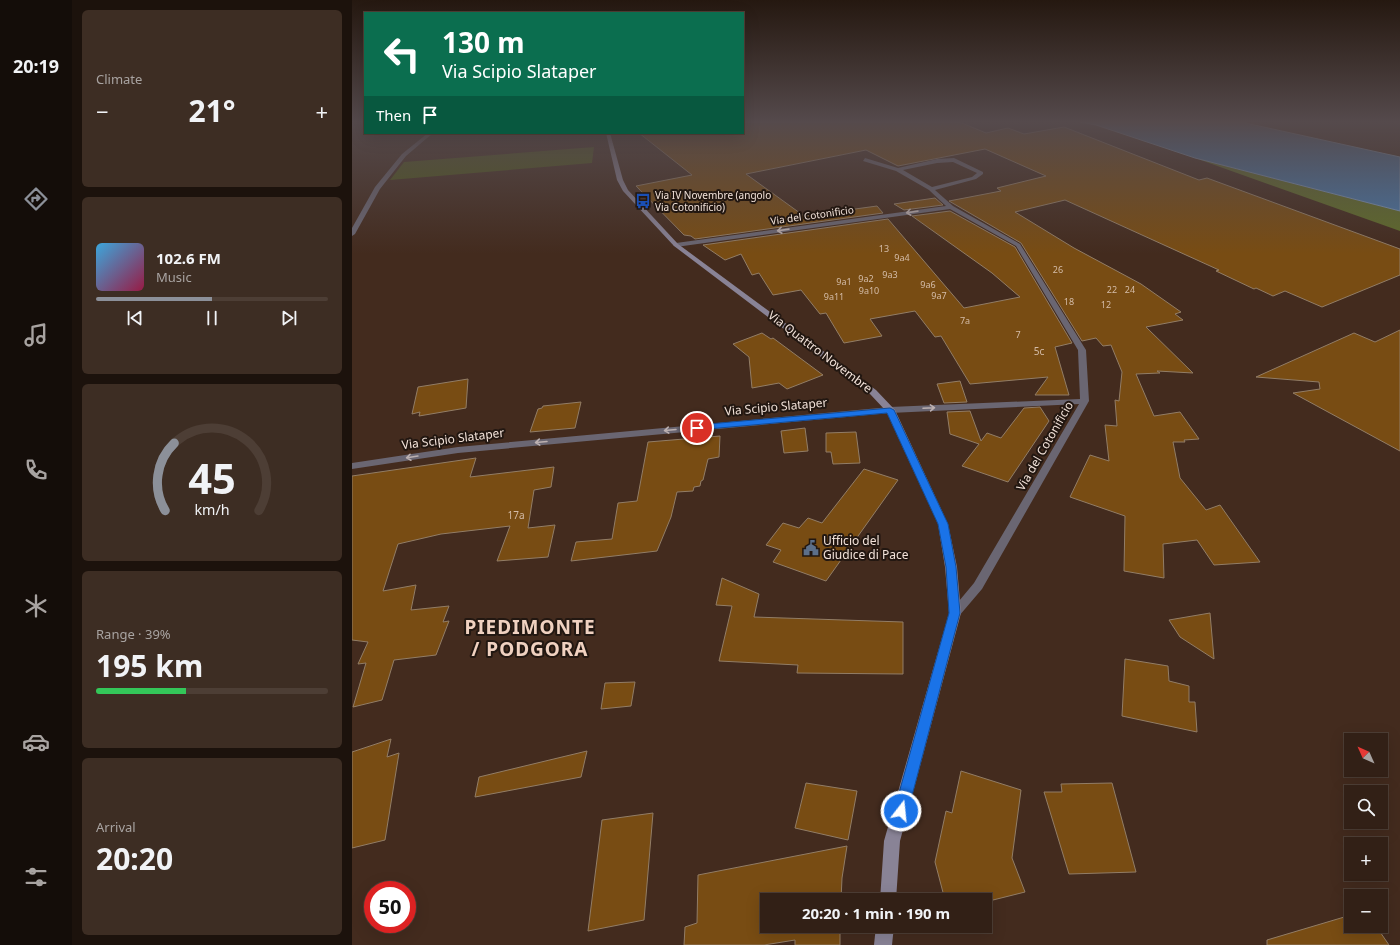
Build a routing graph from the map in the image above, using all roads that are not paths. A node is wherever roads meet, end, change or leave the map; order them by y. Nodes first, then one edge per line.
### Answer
1 (395, 166) edge
2 (616, 166) edge
3 (885, 166) edge
4 (913, 166) edge
5 (967, 166) edge
6 (898, 170) junction
7 (931, 189) junction
8 (951, 207) junction
9 (352, 234) edge
10 (676, 245) junction
11 (1085, 401) junction
12 (890, 410) junction
13 (352, 466) edge
14 (955, 613) junction
15 (888, 893) edge
16 (884, 933) edge
17 (883, 945) edge

1 - 9 street
2 - 10 main road, Via Quattro Novembre
3 - 6 street, Via del Cotonificio
4 - 6 street
5 - 7 street
6 - 7 street, Via del Cotonificio
7 - 8 street, Via del Cotonificio
8 -> 10 street, Via del Cotonificio
8 - 11 street, Via del Cotonificio
10 - 12 main road, Via Quattro Novembre
12 -> 11 street, Via Scipio Slataper
11 - 14 street, Via del Cotonificio
12 -> 13 street, Via Scipio Slataper
12 - 14 main road, Via Quattro Novembre
14 - 15 main road, Via Quattro Novembre
16 - 17 main road

